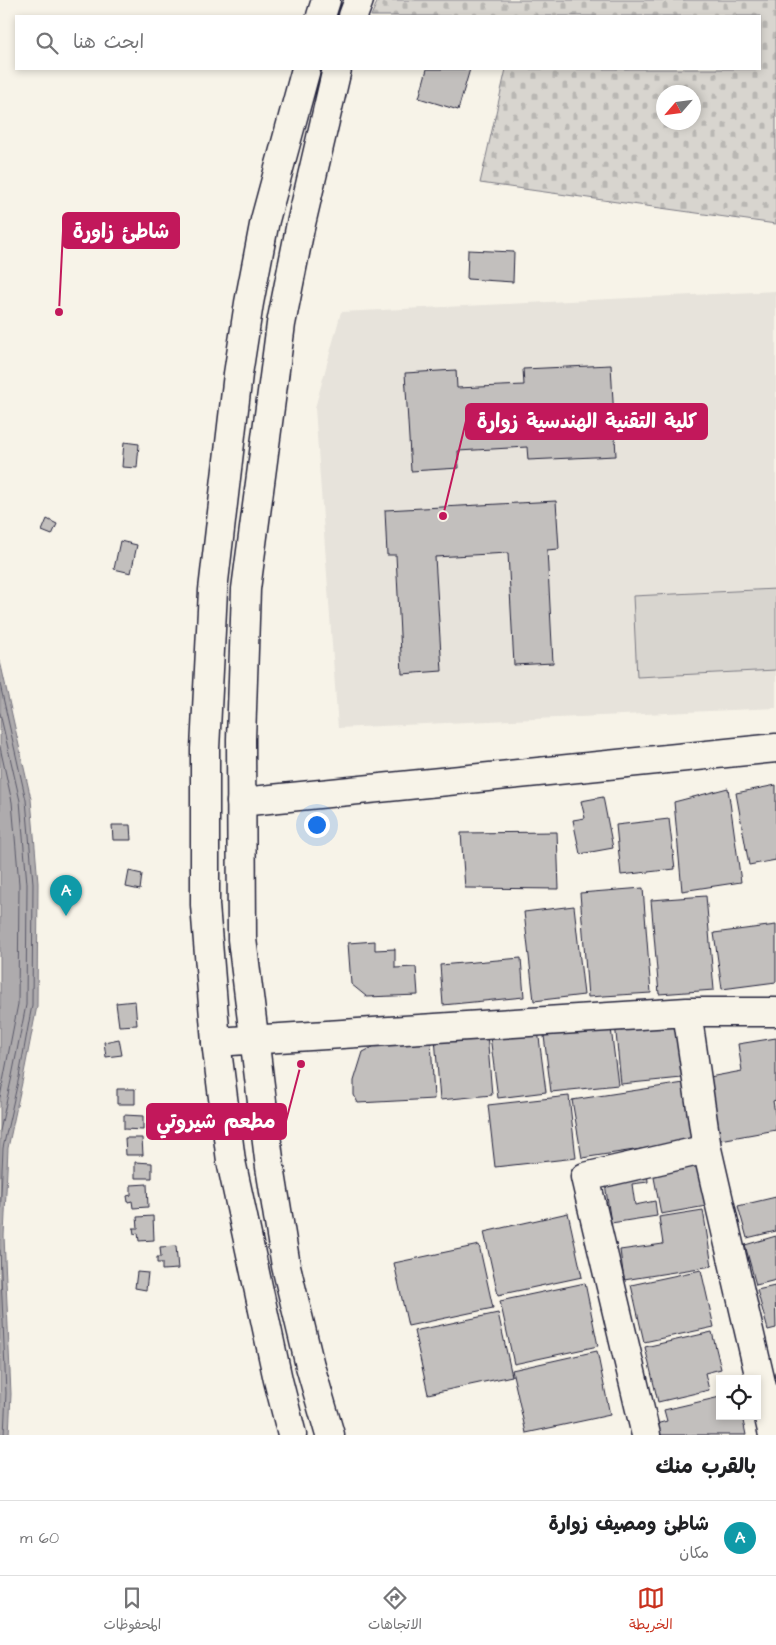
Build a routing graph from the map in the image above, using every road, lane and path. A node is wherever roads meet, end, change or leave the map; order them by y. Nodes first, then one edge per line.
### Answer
1 (326, 0) edge
2 (359, 0) edge
3 (321, 15) edge
4 (353, 15) edge
5 (306, 70) edge
6 (336, 70) edge
7 (265, 220) junction
8 (300, 228) junction
9 (776, 748) edge
10 (241, 802) junction
11 (687, 1012) junction
12 (776, 1012) edge
13 (254, 1040) junction
14 (216, 1042) junction
15 (708, 1149) junction
16 (292, 1435) edge
17 (330, 1435) edge
18 (646, 1435) edge
19 (774, 1435) edge

1 - 3 street
2 - 4 street
5 - 7 street
6 - 8 street
7 - 8 street
7 - 14 street
8 - 10 street
9 - 10 street
10 - 13 street
11 - 12 street
11 - 13 street
11 - 15 street
13 - 14 street
13 - 17 street
14 - 16 street
15 - 18 street
15 - 19 street

